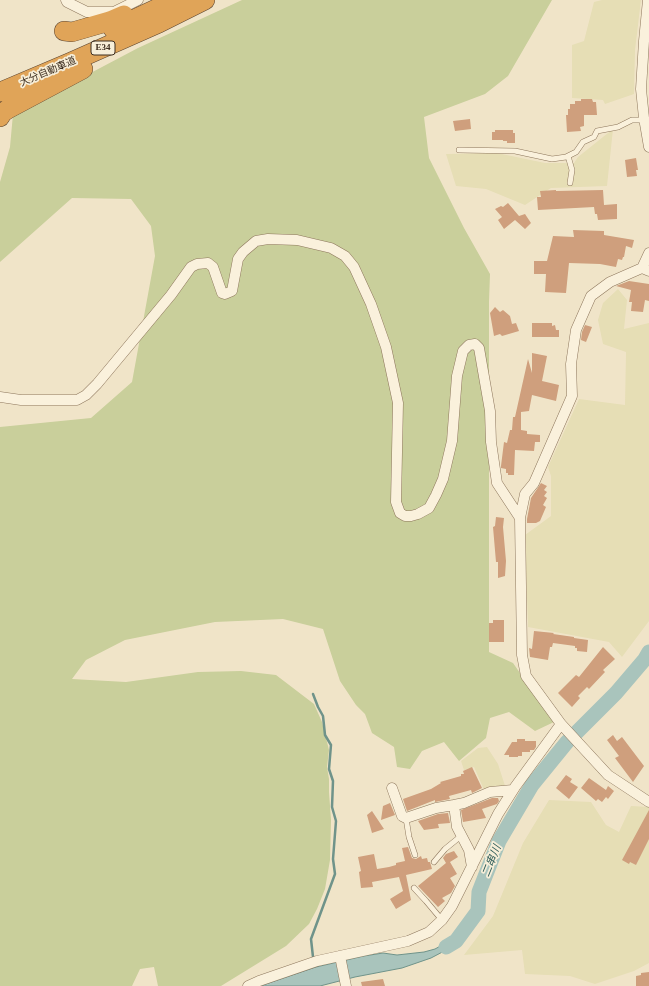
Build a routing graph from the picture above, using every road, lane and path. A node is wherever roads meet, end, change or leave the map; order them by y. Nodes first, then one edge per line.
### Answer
1 (66, 0) edge
2 (138, 0) edge
3 (161, 0) edge
4 (205, 0) edge
5 (648, 0) edge
6 (181, 4) edge
7 (64, 31) dead end
8 (0, 79) edge
9 (0, 92) edge
10 (0, 117) edge
11 (644, 120) junction
12 (649, 147) edge
13 (459, 150) dead end
14 (568, 156) junction
15 (570, 183) dead end
16 (649, 253) edge
17 (645, 270) edge
18 (0, 397) edge
19 (520, 518) junction
20 (561, 724) junction
21 (392, 788) dead end
22 (513, 790) junction
23 (649, 802) edge
24 (454, 805) junction
25 (406, 818) junction
26 (461, 836) junction
27 (415, 854) dead end
28 (434, 862) dead end
29 (472, 867) junction
30 (414, 888) dead end
31 (442, 920) junction
32 (340, 956) junction
33 (248, 986) edge
34 (346, 986) edge

1 - 2 street
3 - 7 highway
4 - 6 highway, 大分自動車道 / E34
5 - 11 street
6 - 8 highway, 大分自動車道 / E34
6 - 9 highway, 大分自動車道 / E34
6 - 10 highway
11 - 12 street
11 - 14 lane
13 - 14 lane
14 - 15 lane
16 - 17 street
17 - 19 street
18 - 19 street
19 - 20 street
20 - 22 street
20 - 23 street
21 - 25 street
22 - 24 street
22 - 29 street
24 - 25 street
24 - 26 street
25 - 27 lane
26 - 28 lane
26 - 29 street
29 - 31 street
30 - 31 lane
31 - 32 street
32 - 33 street
32 - 34 street

